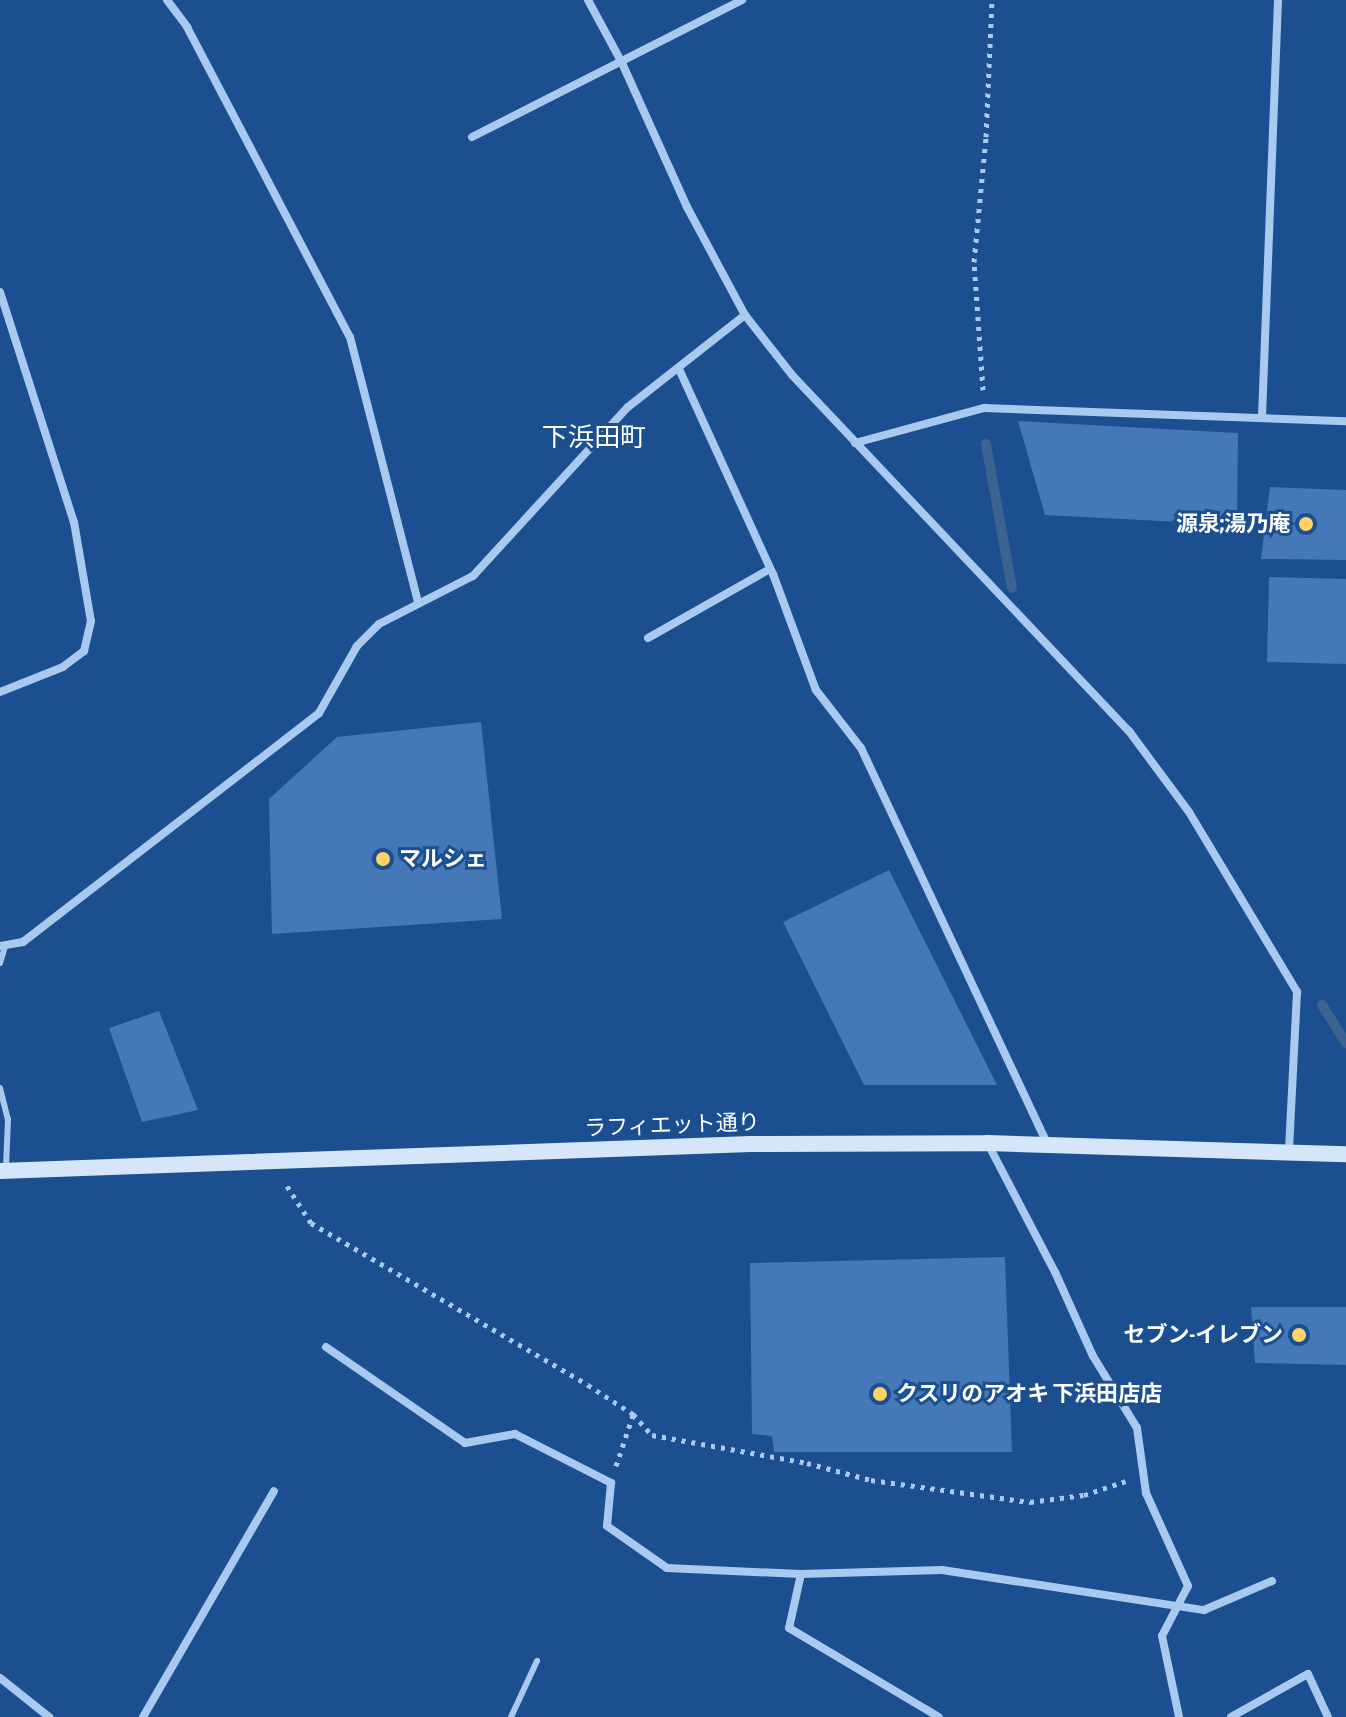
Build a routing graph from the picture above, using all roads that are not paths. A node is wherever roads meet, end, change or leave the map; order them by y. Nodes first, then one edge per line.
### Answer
1 (167, 0) edge
2 (588, 0) edge
3 (742, 0) edge
4 (1278, 0) edge
5 (622, 63) junction
6 (472, 137) dead end
7 (0, 292) edge
8 (745, 315) junction
9 (679, 369) junction
10 (1262, 417) junction
11 (1346, 421) edge
12 (855, 443) junction
13 (770, 569) junction
14 (418, 602) junction
15 (648, 638) dead end
16 (0, 692) edge
17 (3, 946) edge
18 (0, 963) edge
19 (0, 1088) edge
20 (987, 1143) junction
21 (1047, 1144) junction
22 (1289, 1151) junction
23 (1346, 1154) edge
24 (3, 1171) edge
25 (326, 1347) dead end
26 (274, 1491) dead end
27 (801, 1574) junction
28 (1272, 1581) dead end
29 (1177, 1607) junction
30 (537, 1661) dead end
31 (0, 1678) edge
32 (49, 1717) edge
33 (143, 1717) edge
34 (511, 1717) edge
35 (939, 1717) edge
36 (1179, 1717) edge
37 (1231, 1717) edge
38 (1328, 1717) edge

1 - 14 street
2 - 5 street
3 - 5 street
4 - 10 street
5 - 6 street
5 - 8 street
7 - 16 street
8 - 9 street
8 - 12 street
9 - 13 street
9 - 14 street
10 - 11 street
10 - 12 street
12 - 22 street
13 - 15 street
13 - 21 street
14 - 17 street
17 - 18 lane
19 - 24 lane
20 - 21 street, ラフィエット通り
20 - 24 street, ラフィエット通り
20 - 29 street
21 - 22 street, ラフィエット通り
22 - 23 street, ラフィエット通り
25 - 27 street
26 - 33 street
27 - 29 street
27 - 35 street
28 - 29 street
29 - 36 street
30 - 34 lane
31 - 32 street
37 - 38 street

